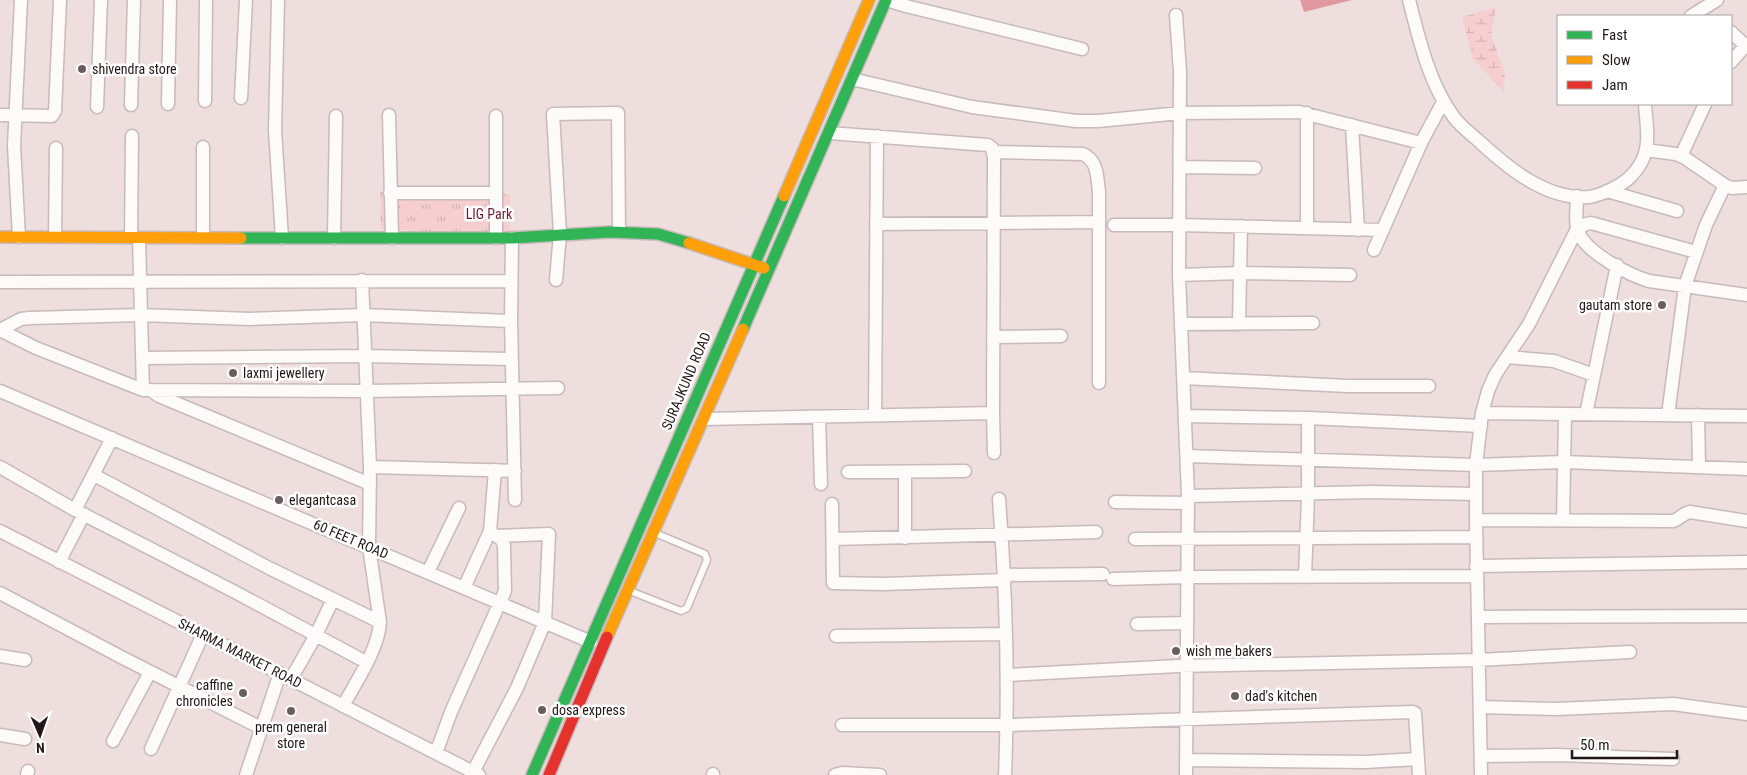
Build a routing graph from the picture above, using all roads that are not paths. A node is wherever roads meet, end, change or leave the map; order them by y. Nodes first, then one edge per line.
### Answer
1 (21, 0) edge
2 (60, 0) edge
3 (101, 0) edge
4 (134, 0) edge
5 (170, 0) edge
6 (206, 0) edge
7 (246, 0) edge
8 (278, 0) edge
9 (869, 0) edge
10 (886, 0) edge
11 (1409, 0) edge
12 (1717, 0) edge
13 (1709, 12) edge
14 (1176, 15) dead end
15 (1696, 15) edge
16 (1732, 33) edge
17 (1746, 45) edge
18 (1082, 49) dead end
19 (1732, 61) edge
20 (852, 79) junction
21 (241, 98) dead end
22 (205, 101) dead end
23 (1443, 102) junction
24 (168, 104) dead end
25 (1645, 105) edge
26 (1705, 105) edge
27 (132, 106) dead end
28 (98, 107) dead end
29 (1307, 112) junction
30 (1180, 114) junction
31 (0, 115) edge
32 (15, 115) junction
33 (389, 115) dead end
34 (336, 116) dead end
35 (496, 116) dead end
36 (1352, 125) junction
37 (829, 133) junction
38 (132, 136) dead end
39 (877, 136) junction
40 (1421, 143) junction
41 (203, 147) dead end
42 (56, 148) dead end
43 (1646, 150) junction
44 (994, 152) junction
45 (1681, 156) junction
46 (1180, 167) junction
47 (1255, 168) dead end
48 (1725, 185) junction
49 (1747, 187) edge
50 (1606, 191) junction
51 (390, 193) junction
52 (496, 193) junction
53 (1577, 196) junction
54 (1677, 211) dead end
55 (994, 222) junction
56 (1098, 222) junction
57 (876, 224) junction
58 (1114, 225) dead end
59 (1180, 225) junction
60 (1242, 226) junction
61 (1307, 228) junction
62 (1578, 229) junction
63 (1358, 230) junction
64 (1383, 230) junction
65 (618, 232) junction
66 (560, 234) junction
67 (55, 236) junction
68 (0, 237) edge
69 (19, 237) junction
70 (135, 238) junction
71 (203, 238) junction
72 (282, 238) junction
73 (334, 238) junction
74 (392, 238) junction
75 (496, 238) junction
76 (512, 238) junction
77 (1374, 250) dead end
78 (1696, 252) junction
79 (753, 264) junction
80 (1617, 265) junction
81 (769, 270) junction
82 (1240, 274) junction
83 (1179, 275) junction
84 (1350, 275) dead end
85 (362, 280) junction
86 (556, 280) dead end
87 (510, 281) junction
88 (0, 282) edge
89 (140, 282) junction
90 (1684, 286) junction
91 (1747, 295) edge
92 (140, 315) junction
93 (363, 315) junction
94 (511, 321) junction
95 (1181, 324) junction
96 (1239, 324) junction
97 (1313, 324) dead end
98 (0, 330) edge
99 (1061, 336) dead end
100 (993, 337) junction
101 (365, 356) junction
102 (1507, 357) junction
103 (142, 358) junction
104 (512, 359) junction
105 (1594, 375) junction
106 (1183, 378) junction
107 (1099, 383) dead end
108 (1430, 386) dead end
109 (558, 388) dead end
110 (512, 389) junction
111 (146, 390) junction
112 (0, 391) edge
113 (367, 391) junction
114 (993, 413) junction
115 (1482, 413) junction
116 (1565, 414) junction
117 (1586, 414) junction
118 (875, 415) junction
119 (1668, 415) junction
120 (1698, 415) junction
121 (1185, 416) junction
122 (1747, 416) edge
123 (819, 417) junction
124 (1308, 418) junction
125 (704, 419) junction
126 (1480, 426) junction
127 (112, 438) junction
128 (994, 453) dead end
129 (1186, 456) junction
130 (1309, 460) junction
131 (1564, 462) junction
132 (1476, 465) junction
133 (1699, 466) junction
134 (0, 467) edge
135 (370, 467) junction
136 (1747, 469) edge
137 (495, 470) junction
138 (965, 470) dead end
139 (515, 471) junction
140 (848, 472) dead end
141 (905, 472) junction
142 (94, 475) junction
143 (370, 484) junction
144 (821, 484) dead end
145 (1308, 494) junction
146 (1476, 494) junction
147 (999, 499) dead end
148 (1188, 499) junction
149 (515, 500) dead end
150 (1115, 502) dead end
151 (832, 504) dead end
152 (459, 508) dead end
153 (80, 512) junction
154 (1476, 520) junction
155 (1563, 520) junction
156 (1747, 522) edge
157 (0, 531) edge
158 (653, 532) junction
159 (1096, 532) dead end
160 (493, 534) junction
161 (1002, 535) junction
162 (905, 538) junction
163 (1187, 538) junction
164 (1306, 538) junction
165 (1476, 538) junction
166 (1135, 539) dead end
167 (834, 540) junction
168 (369, 547) junction
169 (59, 562) junction
170 (1747, 562) edge
171 (1476, 571) junction
172 (428, 572) junction
173 (1005, 577) junction
174 (1188, 577) junction
175 (1305, 577) junction
176 (464, 588) junction
177 (627, 590) junction
178 (0, 593) edge
179 (333, 599) junction
180 (500, 604) junction
181 (1747, 616) edge
182 (1478, 617) junction
183 (380, 622) junction
184 (544, 622) junction
185 (1187, 623) junction
186 (1136, 624) dead end
187 (203, 634) junction
188 (1006, 634) junction
189 (316, 635) junction
190 (836, 636) dead end
191 (590, 642) junction
192 (1630, 652) dead end
193 (0, 656) edge
194 (26, 660) dead end
195 (1478, 660) junction
196 (366, 662) junction
197 (1187, 666) junction
198 (150, 672) junction
199 (1007, 675) junction
200 (285, 676) junction
201 (180, 687) junction
202 (344, 706) junction
203 (1480, 707) junction
204 (1747, 714) edge
205 (1186, 720) junction
206 (842, 725) dead end
207 (1007, 725) junction
208 (261, 728) junction
209 (0, 735) edge
210 (25, 739) dead end
211 (113, 741) dead end
212 (151, 749) dead end
213 (436, 753) junction
214 (1481, 756) junction
215 (1673, 759) dead end
216 (1186, 760) junction
217 (1418, 760) junction
218 (476, 773) edge
219 (246, 775) edge
220 (532, 775) edge
221 (549, 775) edge
222 (835, 775) edge
223 (880, 775) edge
224 (1005, 775) edge
225 (1186, 775) edge
226 (1419, 775) edge
227 (1481, 775) edge

1 - 32 street
2 - 32 street
3 - 28 street
4 - 27 street
5 - 24 street
6 - 22 street
7 - 21 street
8 - 72 street
9 - 79 main road, SURAJKUND ROAD
10 - 18 street
10 - 20 main road
11 - 23 street
12 - 13 street
13 - 15 street
14 - 30 street
16 - 17 street
17 - 19 street
20 - 30 street
20 - 37 main road
23 - 40 street
23 - 53 street
25 - 43 street
26 - 45 street
29 - 30 street
29 - 36 street
29 - 61 street
30 - 46 street
31 - 32 street
32 - 69 street
33 - 51 street
34 - 73 street
35 - 52 street
36 - 40 street
36 - 63 street
37 - 39 street
37 - 81 main road
38 - 70 street
39 - 44 street
39 - 57 street
40 - 64 street
41 - 71 street
42 - 67 street
43 - 45 street
43 - 50 street
44 - 55 street
44 - 56 street
45 - 48 street
46 - 47 street
46 - 59 street
48 - 49 street
48 - 78 street
50 - 53 street
50 - 54 street
51 - 52 street
51 - 74 street
52 - 75 street
53 - 62 street
55 - 56 street
55 - 57 street
55 - 100 street
56 - 107 street
57 - 118 street
58 - 59 street
59 - 60 street
59 - 83 street
60 - 61 street
60 - 82 street
61 - 63 street
62 - 78 street
62 - 80 street
62 - 102 street
63 - 64 street
64 - 77 street
65 - 66 main road
65 - 66 street
65 - 79 main road
66 - 76 main road
66 - 86 street
67 - 69 main road
67 - 70 main road
68 - 69 main road
70 - 71 main road
70 - 89 street
71 - 72 main road
72 - 73 main road
73 - 74 main road
74 - 75 main road
75 - 76 main road
76 - 87 street
78 - 90 street
79 - 81 main road
79 - 191 main road, SURAJKUND ROAD
80 - 90 street
80 - 105 street
81 - 125 main road
82 - 83 street
82 - 84 street
82 - 96 street
83 - 95 street
85 - 87 street
85 - 89 street
85 - 93 street
87 - 94 street
88 - 89 street
89 - 92 street
90 - 91 street
90 - 119 street
92 - 93 street
92 - 98 street
92 - 103 street
93 - 94 street
93 - 101 street
94 - 104 street
95 - 96 street
95 - 106 street
96 - 97 street
98 - 111 street
99 - 100 street
100 - 114 street
101 - 103 street
101 - 104 street
101 - 113 street
102 - 105 street
102 - 115 street
103 - 111 street
104 - 110 street
105 - 117 street
106 - 108 street
106 - 121 street
109 - 110 street
110 - 113 street
110 - 139 street
111 - 113 street
111 - 143 street
112 - 127 street, 60 FEET ROAD
113 - 135 street
114 - 118 street
114 - 128 street
115 - 116 street
115 - 126 street
116 - 117 street
116 - 131 street
117 - 119 street
118 - 123 street
119 - 120 street
120 - 122 street
120 - 133 street
121 - 124 street
121 - 129 street
123 - 125 street
123 - 144 street
124 - 126 street
124 - 130 street
125 - 158 main road
126 - 132 street
127 - 142 street
127 - 168 street, 60 FEET ROAD
129 - 130 street
129 - 148 street
130 - 132 street
130 - 145 street
131 - 132 street
131 - 133 street
131 - 155 street
132 - 146 street
133 - 136 street
134 - 153 street
135 - 137 street
135 - 143 street
137 - 139 street
137 - 160 street
138 - 141 street
139 - 149 street
140 - 141 street
141 - 162 street
142 - 153 street
142 - 179 street
143 - 168 street
145 - 146 street
145 - 148 street
145 - 164 street
146 - 154 street
147 - 161 street
148 - 150 street
148 - 163 street
151 - 167 street
152 - 172 street
153 - 169 street
153 - 189 street
154 - 155 street
154 - 165 street
155 - 156 street
157 - 169 street, SHARMA MARKET ROAD
158 - 177 main road
158 - 177 lane
159 - 161 street
160 - 176 street
160 - 180 street
160 - 184 street
161 - 162 street
161 - 173 street
162 - 167 street
163 - 164 street
163 - 166 street
163 - 174 street
164 - 165 street
164 - 175 street
165 - 171 street
167 - 173 street
168 - 172 street, 60 FEET ROAD
168 - 183 street
169 - 187 street, SHARMA MARKET ROAD
170 - 171 street
171 - 175 street
171 - 182 street
172 - 176 street, 60 FEET ROAD
173 - 174 street
173 - 188 street
174 - 175 street
174 - 185 street
176 - 180 street, 60 FEET ROAD
177 - 221 main road
178 - 198 street
179 - 183 street
179 - 189 street
180 - 184 street, 60 FEET ROAD
180 - 213 street
181 - 182 street
182 - 195 street
183 - 196 street
184 - 191 street, 60 FEET ROAD
184 - 218 street
185 - 186 street
185 - 197 street
187 - 200 street, SHARMA MARKET ROAD
187 - 201 street
188 - 190 street
188 - 199 street
189 - 196 street
189 - 200 street
191 - 220 main road, SURAJKUND ROAD
192 - 195 street
193 - 194 street
195 - 197 street
195 - 203 street
196 - 202 street
197 - 199 street
197 - 205 street
198 - 201 street
198 - 211 street
199 - 207 street
200 - 202 street, SHARMA MARKET ROAD
200 - 208 street
201 - 208 street
201 - 212 street
202 - 213 street, SHARMA MARKET ROAD
203 - 204 street
203 - 214 street
205 - 207 street
205 - 216 street
205 - 217 street
206 - 207 street
207 - 224 street
208 - 219 street
209 - 210 street
213 - 218 street, SHARMA MARKET ROAD
214 - 215 street
214 - 227 street
216 - 217 street
216 - 225 street
217 - 226 street
222 - 223 street

